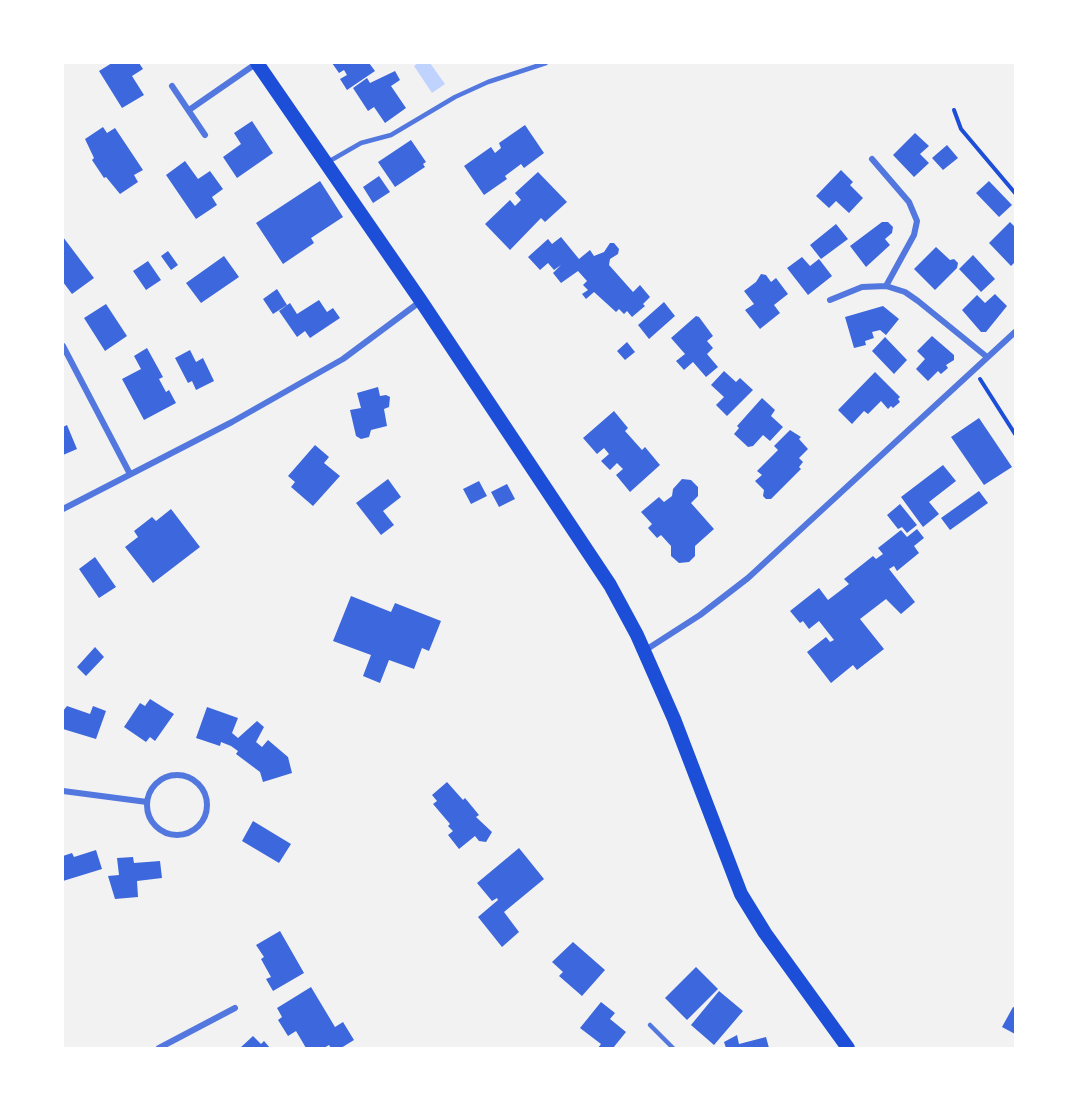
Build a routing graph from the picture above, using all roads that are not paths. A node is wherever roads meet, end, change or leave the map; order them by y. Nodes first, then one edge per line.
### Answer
1 (257, 63) edge
2 (546, 63) edge
3 (172, 86) dead end
4 (189, 110) junction
5 (205, 135) dead end
6 (872, 159) dead end
7 (326, 164) junction
8 (886, 286) junction
9 (830, 300) dead end
10 (421, 301) junction
11 (1015, 332) edge
12 (63, 346) edge
13 (987, 357) junction
14 (130, 474) junction
15 (63, 509) edge
16 (644, 651) junction
17 (63, 791) edge
18 (147, 802) junction
19 (235, 1008) dead end
20 (650, 1025) dead end
21 (159, 1048) edge
22 (673, 1048) edge
23 (848, 1048) edge

1 - 4 street
1 - 7 highway
2 - 7 lane
3 - 4 street
4 - 5 street
6 - 8 street
7 - 10 highway
8 - 9 street
8 - 13 street
10 - 14 street
10 - 16 highway
11 - 13 street
12 - 14 street
13 - 16 street
14 - 15 street
16 - 23 highway
17 - 18 street
18 - 18 street
19 - 21 street
20 - 22 lane

